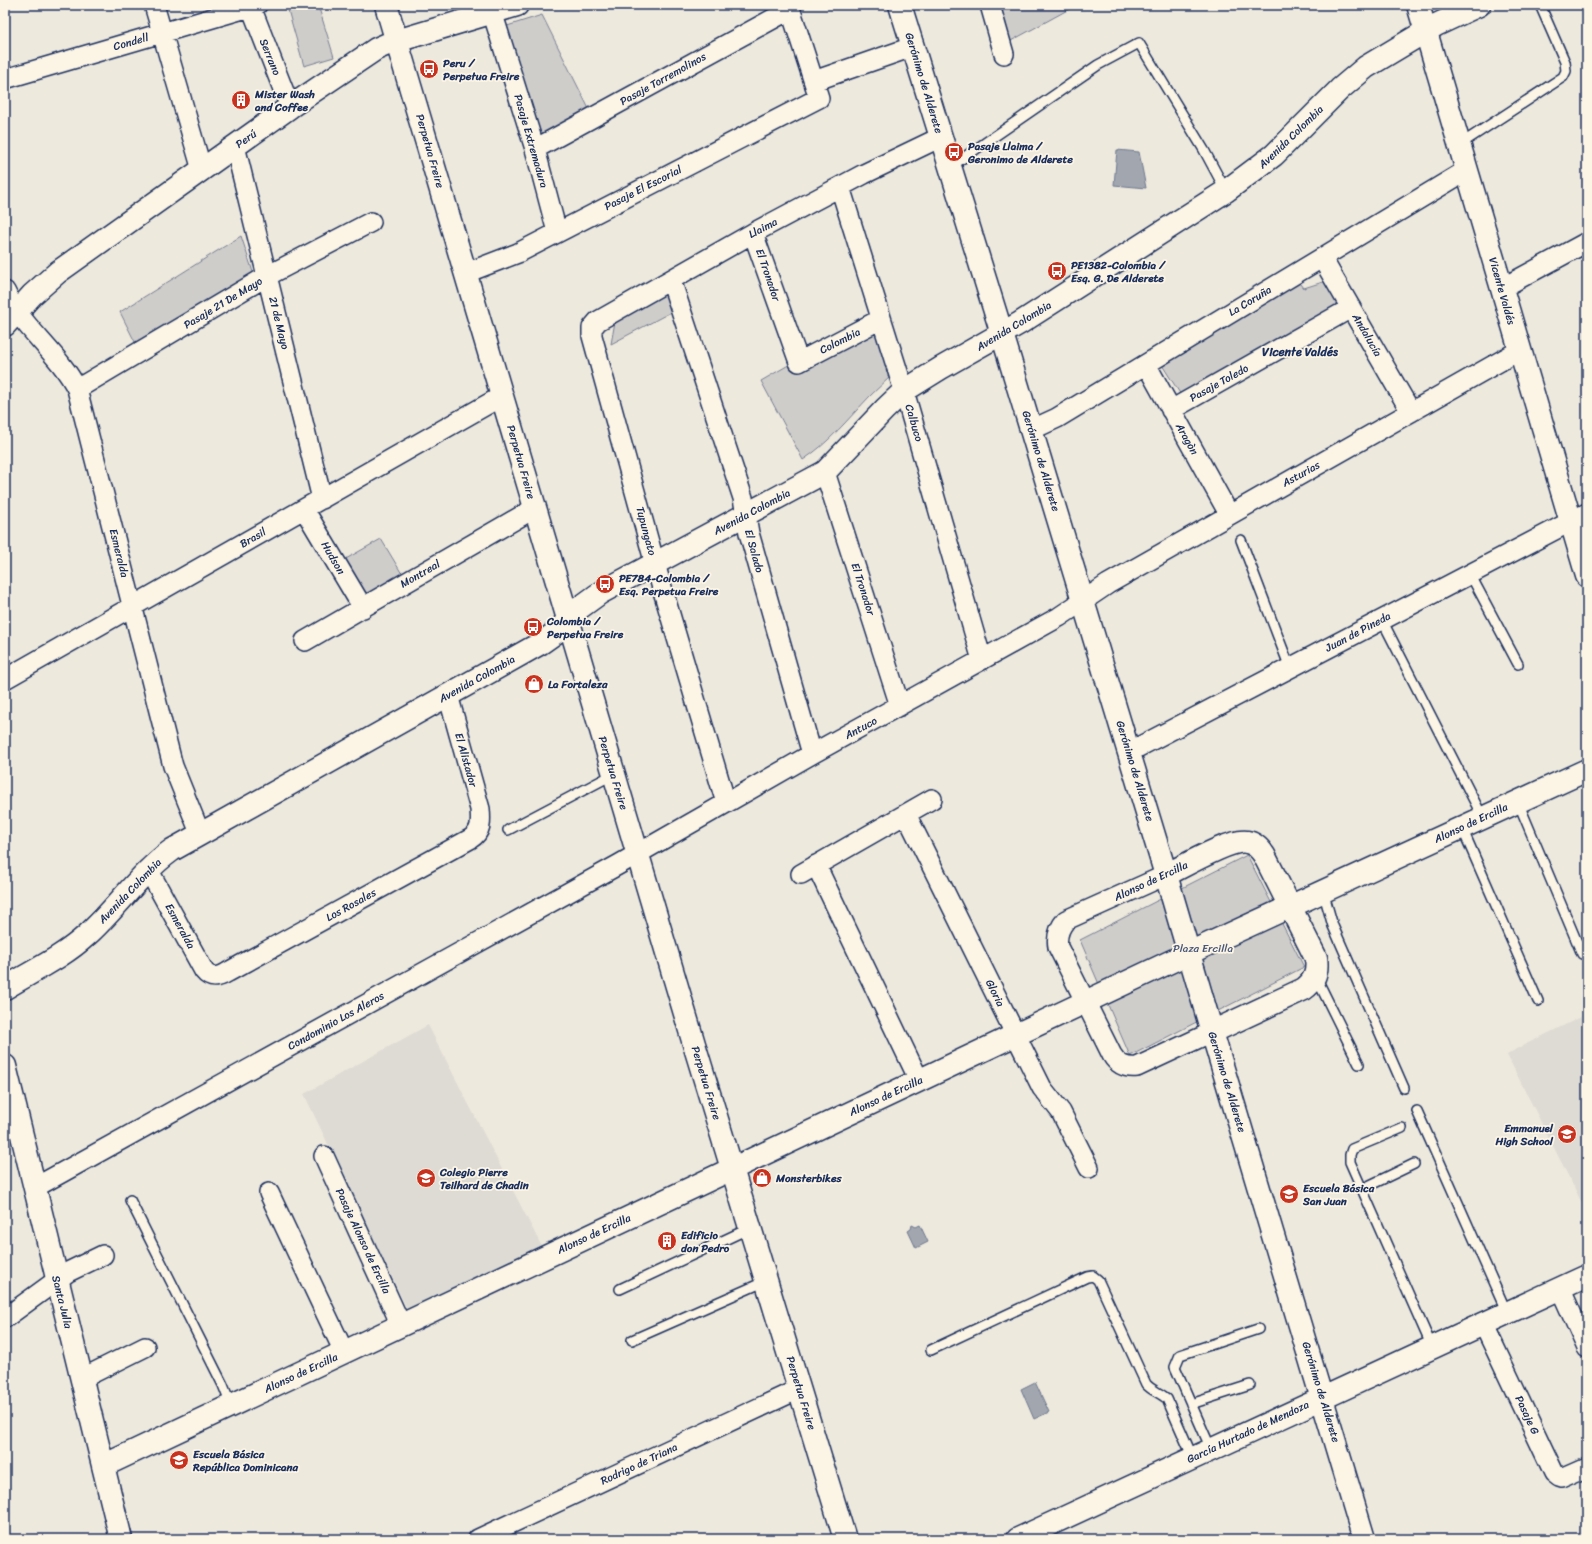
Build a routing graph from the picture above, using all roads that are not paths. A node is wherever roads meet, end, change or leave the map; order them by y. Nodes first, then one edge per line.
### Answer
1 (154, 5) edge
2 (386, 5) edge
3 (517, 5) edge
4 (900, 5) edge
5 (990, 5) edge
6 (1418, 5) edge
7 (1479, 5) edge
8 (1540, 5) edge
9 (254, 6) edge
10 (790, 7) edge
11 (491, 9) edge
12 (1425, 31) junction
13 (162, 33) junction
14 (397, 41) junction
15 (912, 47) junction
16 (1004, 54) dead end
17 (5, 79) edge
18 (816, 90) junction
19 (290, 107) junction
20 (940, 137) junction
21 (1459, 145) junction
22 (235, 146) junction
23 (535, 149) junction
24 (950, 167) junction
25 (202, 170) junction
26 (1467, 170) junction
27 (840, 187) junction
28 (1226, 192) junction
29 (371, 222) dead end
30 (557, 232) junction
31 (753, 232) junction
32 (1587, 242) edge
33 (1322, 258) junction
34 (466, 273) junction
35 (267, 276) junction
36 (671, 280) junction
37 (1502, 288) junction
38 (5, 291) edge
39 (1351, 308) junction
40 (11, 318) edge
41 (882, 319) junction
42 (592, 328) joint
43 (1002, 334) junction
44 (1520, 350) junction
45 (798, 362) joint
46 (1146, 364) junction
47 (77, 389) junction
48 (904, 391) junction
49 (502, 396) junction
50 (1171, 410) junction
51 (1411, 412) junction
52 (1031, 430) junction
53 (825, 472) junction
54 (322, 499) junction
55 (535, 508) junction
56 (304, 509) junction
57 (1229, 514) junction
58 (746, 515) junction
59 (1579, 517) edge
60 (1241, 540) dead end
61 (655, 564) junction
62 (1470, 574) junction
63 (1587, 576) edge
64 (1083, 600) junction
65 (132, 607) junction
66 (362, 608) junction
67 (568, 620) junction
68 (1382, 620) junction
69 (305, 641) dead end
70 (982, 660) junction
71 (1518, 664) dead end
72 (1290, 668) junction
73 (5, 679) edge
74 (448, 695) junction
75 (900, 706) junction
76 (1129, 752) junction
77 (812, 754) junction
78 (1587, 770) edge
79 (614, 774) junction
80 (932, 799) dead end
81 (1518, 802) junction
82 (726, 803) junction
83 (906, 814) junction
84 (1483, 818) junction
85 (480, 825) joint
86 (1462, 828) junction
87 (508, 830) dead end
88 (200, 833) junction
89 (638, 854) junction
90 (148, 869) junction
91 (1166, 875) junction
92 (1323, 891) junction
93 (1289, 907) junction
94 (1189, 952) junction
95 (1582, 954) dead end
96 (1315, 976) junction
97 (215, 977) joint
98 (5, 988) edge
99 (1538, 1001) dead end
100 (1084, 1002) junction
101 (1212, 1032) junction
102 (1016, 1034) junction
103 (1359, 1064) dead end
104 (5, 1066) edge
105 (920, 1080) junction
106 (1404, 1088) dead end
107 (1417, 1112) dead end
108 (1402, 1128) dead end
109 (324, 1156) dead end
110 (1414, 1164) dead end
111 (1089, 1168) dead end
112 (732, 1169) junction
113 (34, 1188) junction
114 (1362, 1189) junction
115 (269, 1193) dead end
116 (130, 1200) dead end
117 (750, 1228) junction
118 (103, 1255) dead end
119 (1587, 1276) edge
120 (57, 1281) junction
121 (766, 1281) junction
122 (1560, 1288) junction
123 (620, 1289) dead end
124 (1507, 1313) junction
125 (5, 1318) edge
126 (1483, 1324) junction
127 (401, 1325) junction
128 (1258, 1329) dead end
129 (632, 1340) dead end
130 (145, 1347) dead end
131 (1432, 1347) junction
132 (1587, 1348) edge
133 (931, 1350) dead end
134 (344, 1352) junction
135 (81, 1379) junction
136 (1250, 1385) dead end
137 (799, 1389) junction
138 (1323, 1397) junction
139 (1191, 1404) junction
140 (232, 1406) junction
141 (1202, 1454) junction
142 (103, 1466) junction
143 (1587, 1467) edge
144 (121, 1539) edge
145 (478, 1539) edge
146 (846, 1539) edge
147 (1018, 1539) edge
148 (1364, 1539) edge

1 - 13 street
2 - 14 street, Perpetua Freire
3 - 11 street, Perú
4 - 15 street, Gerónimo de Alderete
5 - 16 street
6 - 12 street, Vicente Valdés
7 - 12 street, Avenida Colombia
8 - 21 lane
9 - 13 street, Condell
9 - 19 street, Serrano
10 - 18 street
10 - 23 street, Pasaje Torremolinos
11 - 14 street, Perú
11 - 23 street, Pasaje Extremadura
12 - 21 street, Vicente Valdés
12 - 28 street, Avenida Colombia
13 - 17 street, Condell
13 - 25 street
14 - 19 street, Perú
14 - 34 street, Perpetua Freire
15 - 18 street, Pasaje El Escorial
15 - 20 street, Gerónimo de Alderete
18 - 30 street, Pasaje El Escorial
19 - 22 street, Perú
20 - 24 street, Gerónimo de Alderete
20 - 27 street, Llaima
21 - 26 street, Vicente Valdés
22 - 25 street, Perú
22 - 35 street, 21 de Mayo
23 - 30 street, Pasaje Extremadura
24 - 28 lane
24 - 43 street, Gerónimo de Alderete
25 - 40 street, Perú
26 - 33 street, La Coruña
26 - 37 street, Vicente Valdés
27 - 31 street, Llaima
27 - 41 street, Calbuco
28 - 43 street, Avenida Colombia
29 - 35 street, Pasaje 21 De Mayo
30 - 34 street, Pasaje El Escorial
31 - 36 street, Llaima
31 - 45 street, El Tronador
32 - 37 street
33 - 39 street, Andalucía
33 - 46 street, La Coruña
34 - 49 street, Perpetua Freire
35 - 47 street, Pasaje 21 De Mayo
35 - 54 street, 21 de Mayo
36 - 42 street, Llaima
36 - 58 street, El Salado
37 - 44 street, Vicente Valdés
38 - 40 street, Esmeralda
39 - 50 street, Pasaje Toledo
39 - 51 street, Andalucía
40 - 47 street, Esmeralda
41 - 45 street, Colombia
41 - 48 street, Calbuco
42 - 61 street, Tupungato
43 - 48 street, Avenida Colombia
43 - 52 street, Gerónimo de Alderete
44 - 51 street, Asturias
44 - 59 street, Vicente Valdés
46 - 50 street, Aragòn
46 - 52 street, La Coruña
47 - 65 street, Esmeralda
48 - 53 street, Avenida Colombia
48 - 70 street, Calbuco
49 - 54 street, Brasil
49 - 55 street, Perpetua Freire
50 - 57 street, Aragòn
51 - 57 street, Asturias
52 - 64 street, Gerónimo de Alderete
53 - 58 street, Avenida Colombia
53 - 75 street, El Tronador
54 - 56 street, Brasil
55 - 66 street, Montreal
55 - 67 street, Perpetua Freire
56 - 65 street, Brasil
56 - 66 street, Hudson
57 - 64 street, Asturias
58 - 61 street, Avenida Colombia
58 - 77 street, El Salado
59 - 62 street, Juan de Pineda
59 - 63 street, Vicente Valdés
60 - 72 lane
61 - 67 street, Avenida Colombia
61 - 82 street, Tupungato
62 - 68 street, Juan de Pineda
62 - 71 lane
64 - 70 street, Antuco
64 - 76 street, Gerónimo de Alderete
65 - 73 street, Brasil
65 - 88 street, Esmeralda
66 - 69 street, Montreal
67 - 74 street, Avenida Colombia
67 - 79 street, Perpetua Freire
68 - 72 street, Juan de Pineda
68 - 84 lane
70 - 75 street, Antuco
72 - 76 street, Juan de Pineda
74 - 85 street, El Alistador
74 - 88 street, Avenida Colombia
75 - 77 street, Antuco
76 - 91 street, Gerónimo de Alderete
77 - 82 street, Antuco
78 - 81 street, Alonso de Ercilla
79 - 87 lane
79 - 89 street, Perpetua Freire
80 - 83 street
81 - 84 street, Alonso de Ercilla
81 - 95 lane
82 - 89 street, Antuco
83 - 102 street, Gloria
83 - 105 street
84 - 86 street, Alonso de Ercilla
85 - 97 street, Los Rosales
86 - 92 street, Alonso de Ercilla
86 - 99 lane
88 - 90 street, Avenida Colombia
89 - 112 street, Perpetua Freire
89 - 113 street, Condominio Los Aleros
90 - 97 street, Esmeralda
90 - 98 street, Avenida Colombia
91 - 93 street, Alonso de Ercilla
91 - 94 street, Gerónimo de Alderete
91 - 100 street, Alonso de Ercilla
92 - 93 street, Alonso de Ercilla
92 - 106 lane
93 - 94 street, Alonso de Ercilla
93 - 96 street, Alonso de Ercilla
94 - 100 street, Alonso de Ercilla
94 - 101 street, Gerónimo de Alderete
96 - 101 street, Alonso de Ercilla
96 - 103 lane
100 - 101 street, Alonso de Ercilla
100 - 102 street, Alonso de Ercilla
101 - 138 street, Gerónimo de Alderete
102 - 105 street, Alonso de Ercilla
102 - 111 street, Gloria
104 - 113 street, Santa Julia
105 - 112 street, Alonso de Ercilla
107 - 124 lane
108 - 114 lane
109 - 127 street, Pasaje Alonso de Ercilla
110 - 114 lane
112 - 117 street, Perpetua Freire
112 - 127 street, Alonso de Ercilla
113 - 120 street, Santa Julia
114 - 131 lane
115 - 134 street
116 - 140 lane
117 - 121 street, Perpetua Freire
117 - 123 lane
118 - 120 street
119 - 122 street, García Hurtado de Mendoza
120 - 125 street
120 - 135 street, Santa Julia
121 - 129 lane
121 - 137 street, Perpetua Freire
122 - 124 street, García Hurtado de Mendoza
122 - 132 street
124 - 126 street, García Hurtado de Mendoza
126 - 131 street, García Hurtado de Mendoza
126 - 143 street, Pasaje G
127 - 134 street, Alonso de Ercilla
128 - 139 lane
130 - 135 street
131 - 138 street, García Hurtado de Mendoza
133 - 141 lane
134 - 140 street, Alonso de Ercilla
135 - 142 street, Santa Julia
136 - 139 lane
137 - 145 street, Rodrigo de Triana
137 - 146 street, Perpetua Freire
138 - 141 street, García Hurtado de Mendoza
138 - 148 street, Gerónimo de Alderete
139 - 141 lane
140 - 142 street, Alonso de Ercilla
141 - 147 street, García Hurtado de Mendoza
142 - 144 street, Santa Julia

